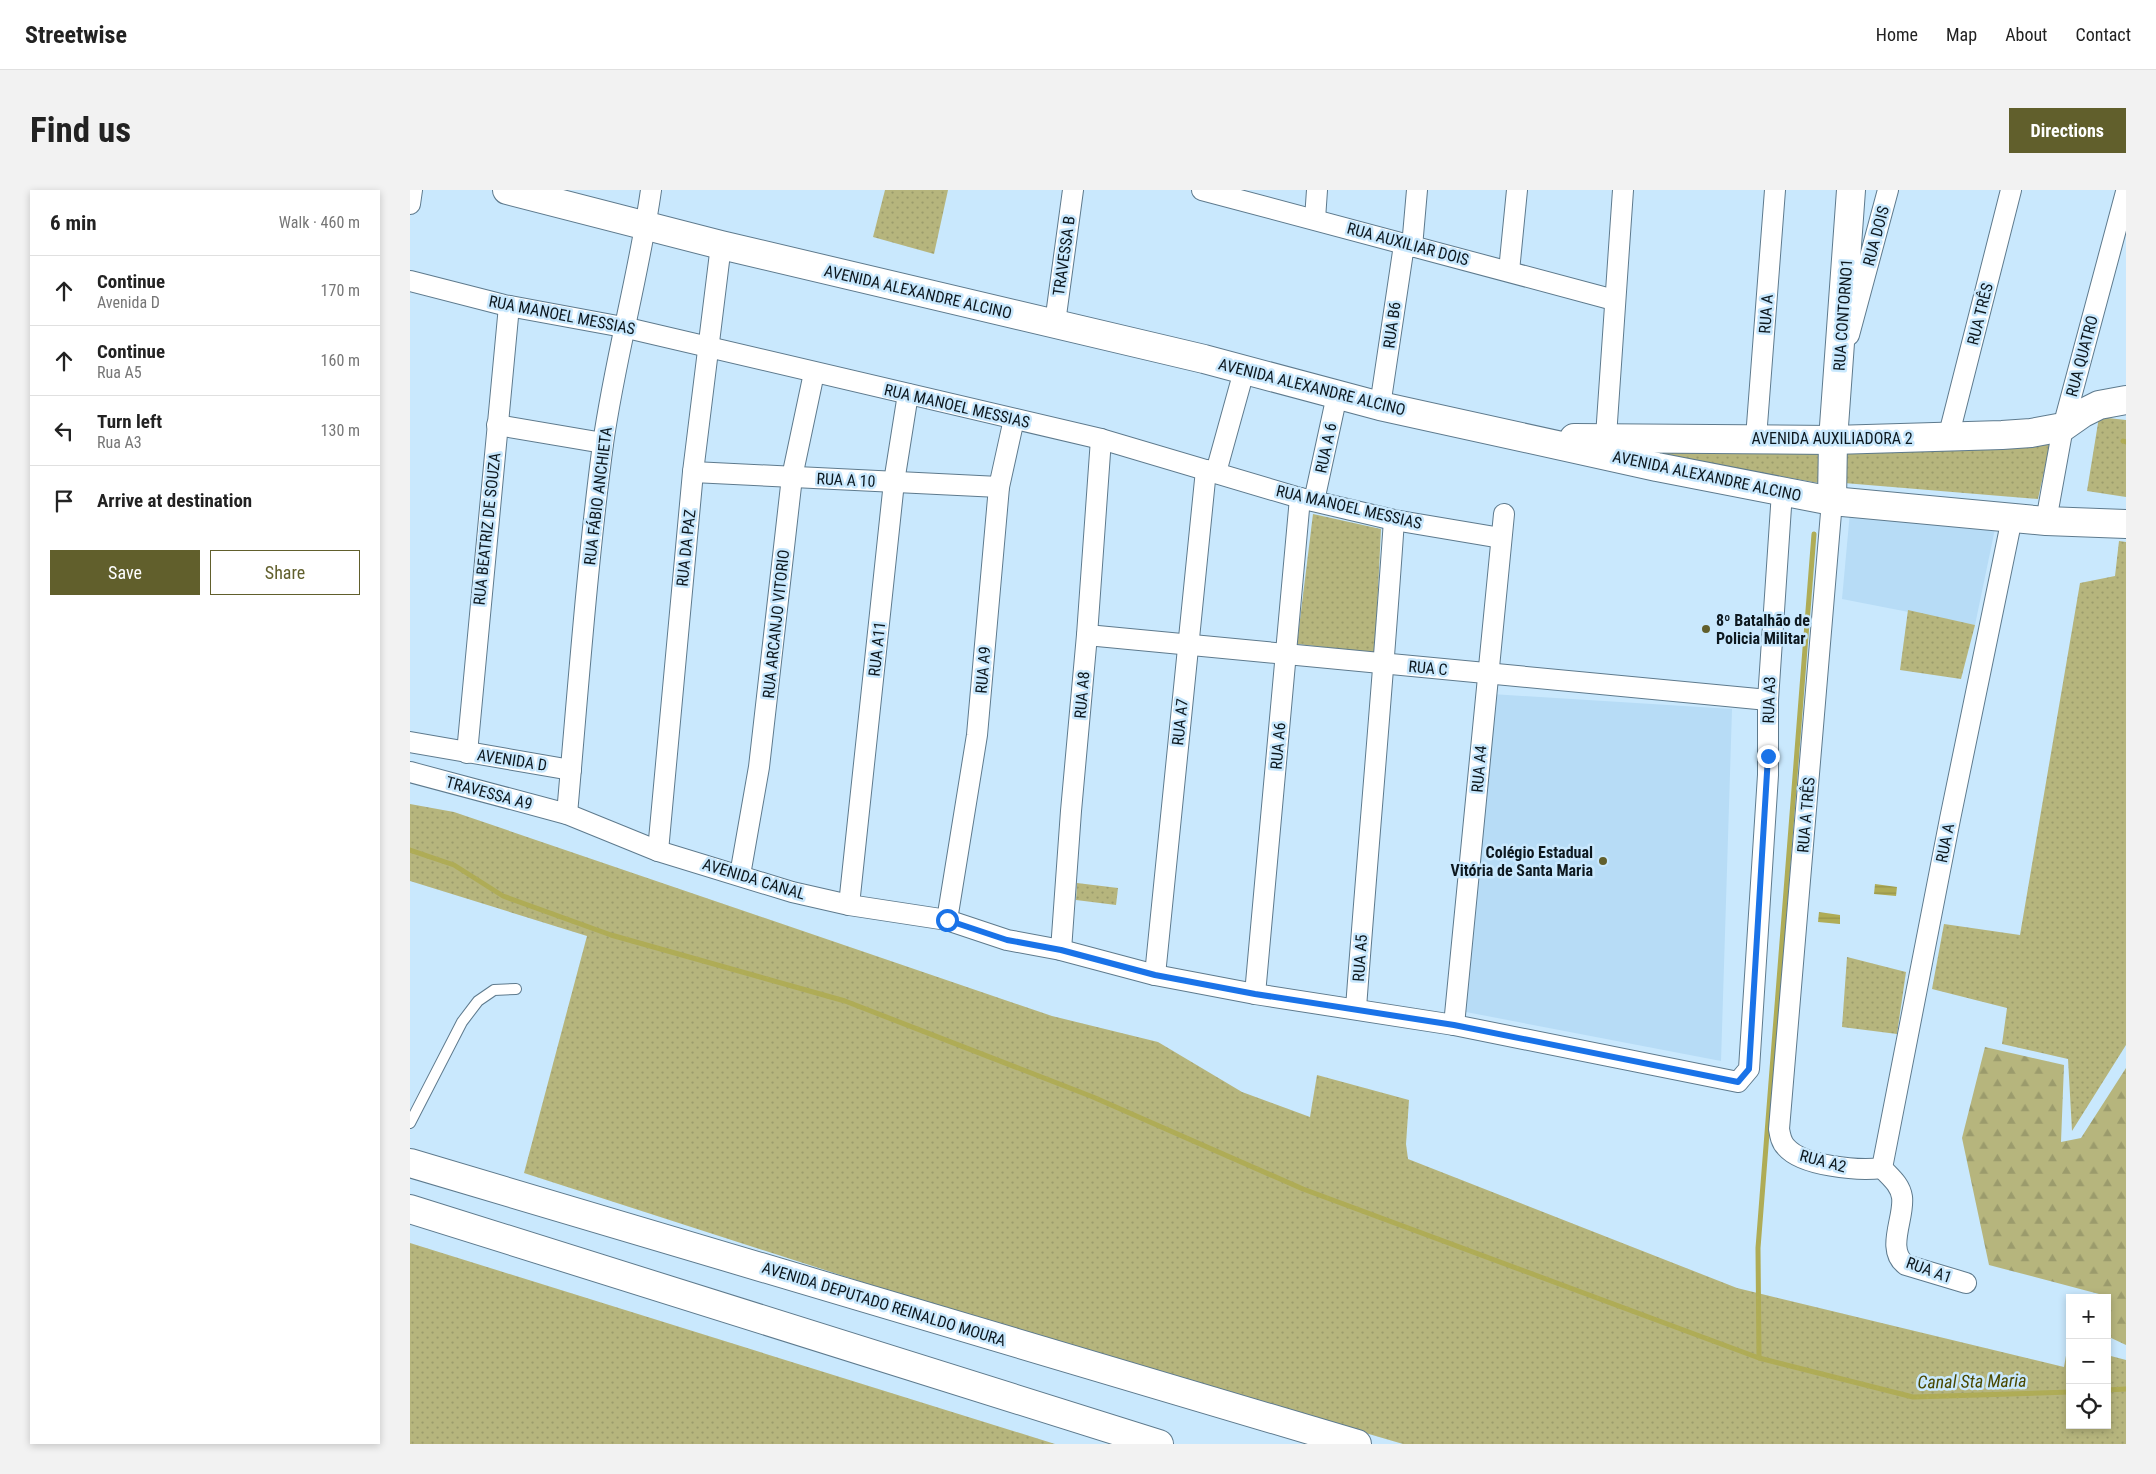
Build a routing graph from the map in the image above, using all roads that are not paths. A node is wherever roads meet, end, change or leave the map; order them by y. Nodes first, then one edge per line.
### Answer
1 (412, 190) edge
2 (507, 190) edge
3 (651, 190) edge
4 (1073, 190) edge
5 (1317, 190) edge
6 (1417, 190) edge
7 (1517, 190) edge
8 (1623, 190) edge
9 (1775, 190) edge
10 (1851, 190) edge
11 (1888, 190) edge
12 (2011, 190) edge
13 (1211, 191) edge
14 (2126, 192) edge
15 (410, 204) edge
16 (1315, 220) junction
17 (646, 226) junction
18 (721, 245) junction
19 (1408, 246) junction
20 (1510, 271) junction
21 (410, 280) edge
22 (1614, 300) junction
23 (509, 306) junction
24 (1055, 323) junction
25 (624, 327) junction
26 (709, 347) junction
27 (1840, 370) junction
28 (1244, 371) junction
29 (814, 373) junction
30 (908, 394) junction
31 (1337, 395) junction
32 (2126, 400) edge
33 (1380, 406) junction
34 (1014, 419) junction
35 (497, 425) junction
36 (2063, 427) junction
37 (1756, 438) junction
38 (1948, 438) junction
39 (1100, 440) junction
40 (1833, 440) junction
41 (603, 443) junction
42 (1606, 446) junction
43 (1211, 471) junction
44 (693, 472) junction
45 (792, 477) junction
46 (894, 482) junction
47 (999, 487) junction
48 (1782, 492) junction
49 (1307, 500) junction
50 (1832, 501) junction
51 (1504, 514) dead end
52 (2012, 518) junction
53 (1394, 520) junction
54 (2046, 521) junction
55 (2126, 524) edge
56 (1501, 538) junction
57 (1087, 636) junction
58 (1188, 645) junction
59 (1286, 654) junction
60 (1385, 664) junction
61 (1488, 674) junction
62 (1768, 700) junction
63 (410, 742) edge
64 (467, 753) junction
65 (571, 770) junction
66 (410, 772) edge
67 (567, 814) junction
68 (658, 851) junction
69 (740, 875) junction
70 (849, 905) junction
71 (947, 920) junction
72 (1061, 950) junction
73 (1155, 975) junction
74 (516, 989) dead end
75 (1255, 994) junction
76 (1356, 1008) junction
77 (1454, 1025) junction
78 (410, 1123) edge
79 (1779, 1129) joint
80 (410, 1164) edge
81 (1882, 1168) junction
82 (410, 1209) edge
83 (1966, 1283) dead end
84 (1159, 1444) edge
85 (1357, 1444) edge

1 - 15 street
2 - 17 street, AVENIDA ALEXANDRE ALCINO
3 - 17 street, RUA FÁBIO ANCHIETA
4 - 24 street, TRAVESSA B
5 - 16 street
6 - 19 street, RUA B6
7 - 20 street
8 - 22 street
9 - 37 street, RUA A
10 - 27 street, RUA CONTORNO1
11 - 27 street, RUA DOIS
12 - 38 street, RUA TRÊS
13 - 16 street, RUA AUXILIAR DOIS
14 - 36 street, RUA QUATRO
16 - 19 street, RUA AUXILIAR DOIS
17 - 18 street, AVENIDA ALEXANDRE ALCINO
17 - 25 street, RUA FÁBIO ANCHIETA
18 - 24 street, AVENIDA ALEXANDRE ALCINO
18 - 26 street, RUA DA PAZ
19 - 20 street, RUA AUXILIAR DOIS
19 - 33 street, RUA B6
20 - 22 street, RUA AUXILIAR DOIS
21 - 23 street, RUA MANOEL MESSIAS
22 - 42 street
23 - 25 street, RUA MANOEL MESSIAS
23 - 35 street, RUA BEATRIZ DE SOUZA
24 - 28 street, AVENIDA ALEXANDRE ALCINO
25 - 26 street, RUA MANOEL MESSIAS
25 - 41 street, RUA FÁBIO ANCHIETA
26 - 29 street, RUA MANOEL MESSIAS
26 - 44 street, RUA DA PAZ
27 - 40 street, RUA CONTORNO1
28 - 31 street, AVENIDA ALEXANDRE ALCINO
28 - 43 street, RUA A7
29 - 30 street, RUA MANOEL MESSIAS
29 - 45 street, RUA ARCANJO VITORIO
30 - 34 street, RUA MANOEL MESSIAS
30 - 46 street, RUA A11
31 - 33 street, AVENIDA ALEXANDRE ALCINO
31 - 49 street, RUA A 6
32 - 36 street, AVENIDA AUXILIADORA 2
33 - 42 street, AVENIDA ALEXANDRE ALCINO
34 - 39 street, RUA MANOEL MESSIAS
34 - 47 street, RUA A9
35 - 41 street
35 - 64 street, RUA BEATRIZ DE SOUZA
36 - 38 street, AVENIDA AUXILIADORA 2
36 - 54 street, RUA QUATRO
37 - 40 street, AVENIDA AUXILIADORA 2
37 - 42 street, AVENIDA AUXILIADORA 2
38 - 40 street, AVENIDA AUXILIADORA 2
39 - 43 street, RUA MANOEL MESSIAS
39 - 57 street, RUA A8
40 - 50 street, RUA CONTORNO1
41 - 65 street, RUA FÁBIO ANCHIETA
42 - 48 street, AVENIDA ALEXANDRE ALCINO
43 - 49 street, RUA MANOEL MESSIAS
43 - 58 street, RUA A7
44 - 45 street, RUA A 10
44 - 68 street, RUA DA PAZ
45 - 46 street, RUA A 10
45 - 69 street, RUA ARCANJO VITORIO
46 - 47 street, RUA A 10
46 - 70 street, RUA A11
47 - 71 street, RUA A9
48 - 50 street, AVENIDA ALEXANDRE ALCINO
48 - 62 street, RUA A3
49 - 53 street, RUA MANOEL MESSIAS
49 - 59 street, RUA A6
50 - 52 street, AVENIDA ALEXANDRE ALCINO
50 - 79 street, RUA A TRÊS
51 - 56 street, RUA A4
52 - 54 street, AVENIDA ALEXANDRE ALCINO
52 - 81 street, RUA A
53 - 56 street, RUA MANOEL MESSIAS
53 - 60 street, RUA A5
54 - 55 street, AVENIDA ALEXANDRE ALCINO
56 - 61 street, RUA A4
57 - 58 street, RUA C
57 - 72 street, RUA A8
58 - 59 street, RUA C
58 - 73 street, RUA A7
59 - 60 street, RUA C
59 - 75 street, RUA A6
60 - 61 street, RUA C
60 - 76 street, RUA A5
61 - 62 street, RUA C
61 - 77 street, RUA A4
62 - 77 street, RUA A3
63 - 64 street, AVENIDA D
64 - 65 street, AVENIDA D
65 - 67 street
66 - 67 street, TRAVESSA A9
67 - 68 street, AVENIDA CANAL
68 - 69 street, AVENIDA CANAL
69 - 70 street, AVENIDA CANAL
70 - 71 street, AVENIDA CANAL
71 - 72 street
72 - 73 street
73 - 75 street
74 - 78 lane
75 - 76 street
76 - 77 street
79 - 81 street, RUA A2
80 - 85 street, AVENIDA DEPUTADO REINALDO MOURA
81 - 83 street, RUA A1
82 - 84 street

